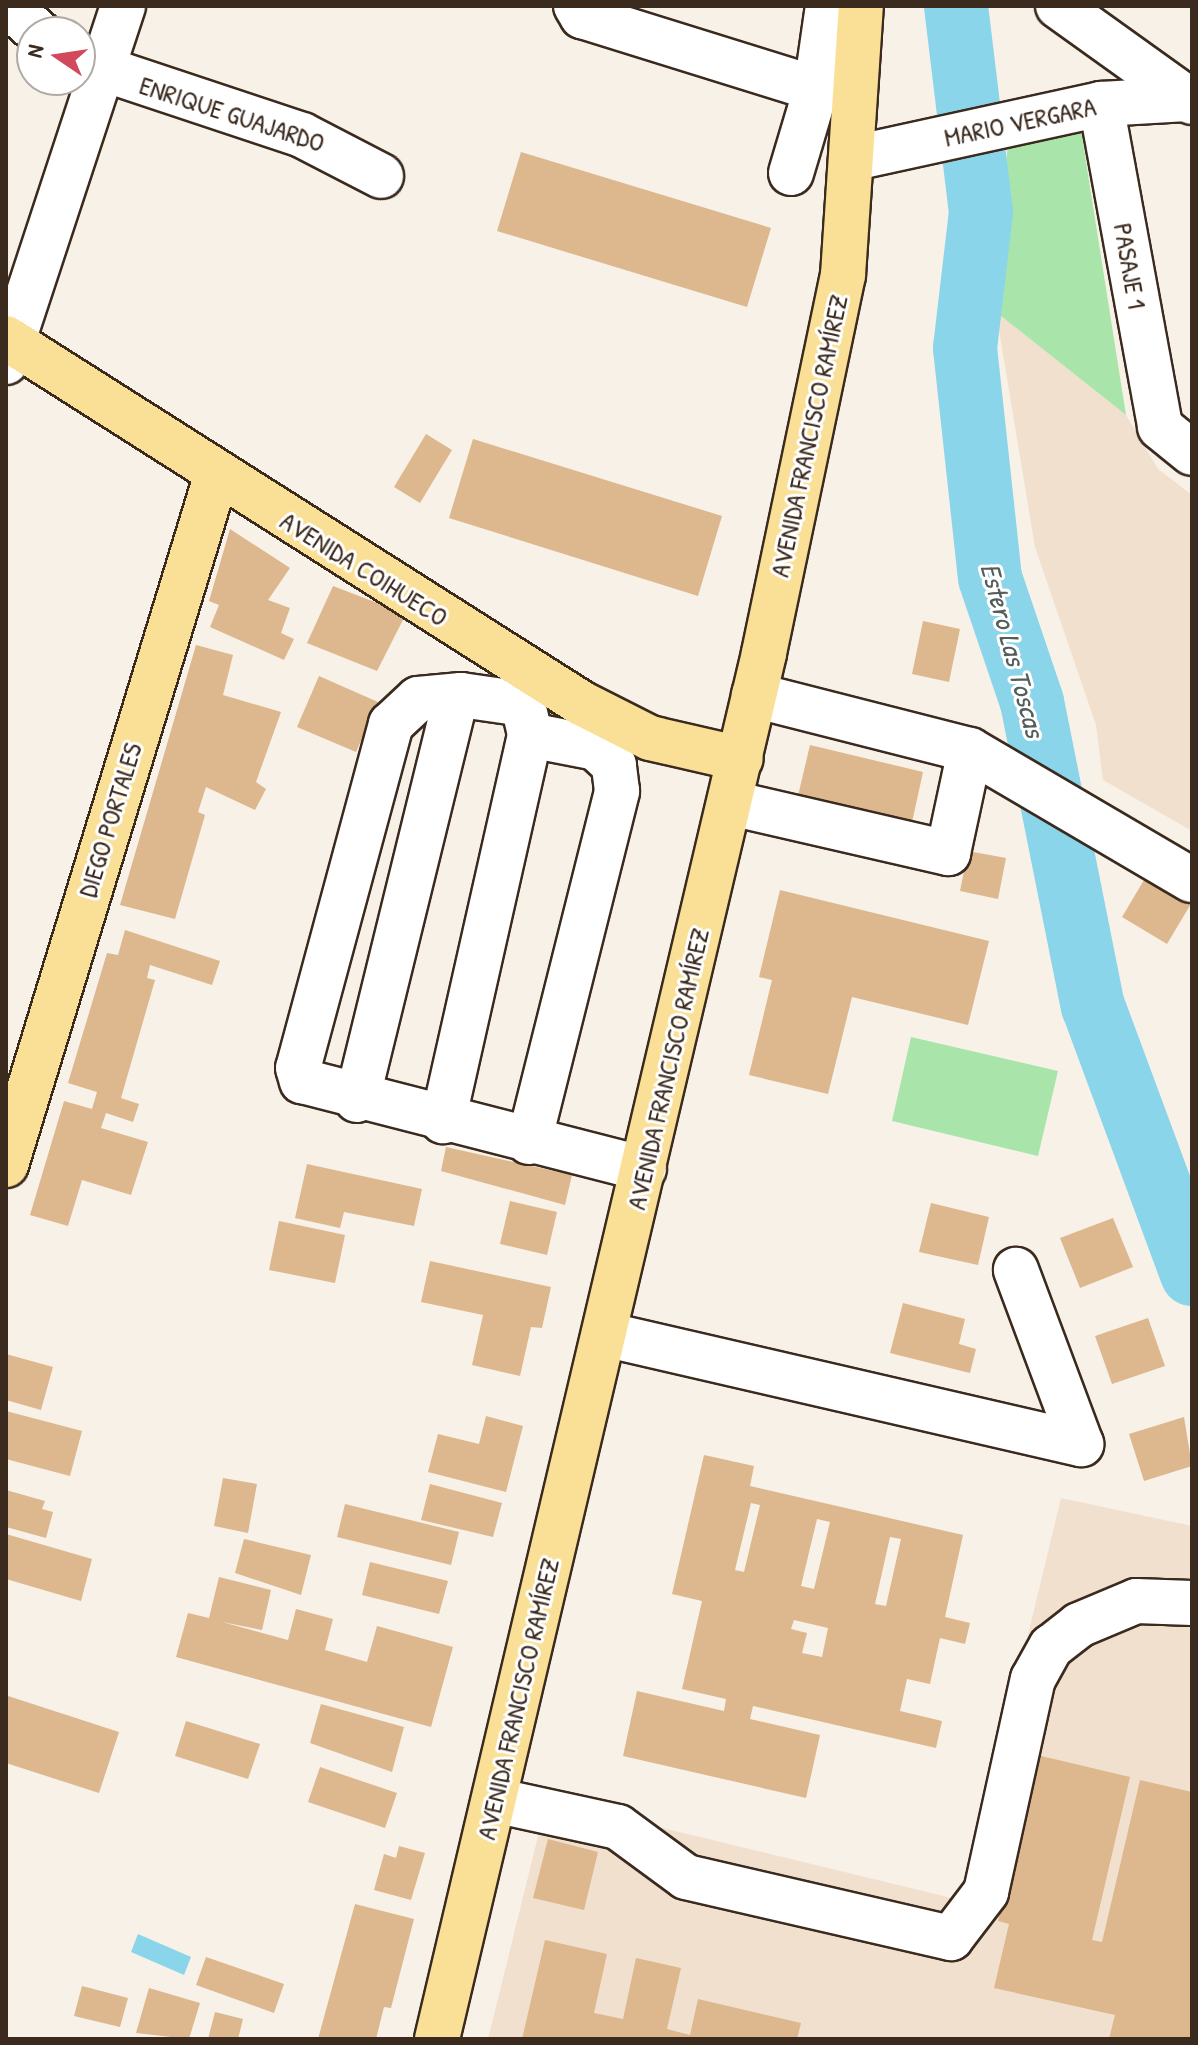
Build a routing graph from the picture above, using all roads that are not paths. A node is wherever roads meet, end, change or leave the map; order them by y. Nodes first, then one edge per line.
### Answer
1 (123, 6) edge
2 (576, 6) edge
3 (828, 6) edge
4 (861, 6) edge
5 (1058, 6) edge
6 (96, 57) edge
7 (96, 68) edge
8 (836, 90) junction
9 (82, 96) edge
10 (1190, 101) edge
11 (1101, 104) junction
12 (854, 158) junction
13 (791, 173) dead end
14 (381, 176) dead end
15 (9, 348) edge
16 (1176, 440) edge
17 (216, 477) junction
18 (461, 695) junction
19 (754, 695) junction
20 (530, 735) junction
21 (970, 750) junction
22 (741, 759) junction
23 (731, 803) junction
24 (1192, 880) edge
25 (357, 1100) junction
26 (443, 1121) junction
27 (529, 1142) junction
28 (6, 1165) edge
29 (644, 1169) junction
30 (1016, 1270) dead end
31 (604, 1334) junction
32 (1192, 1603) edge
33 (494, 1800) junction
34 (437, 2039) edge

1 - 6 street
2 - 8 street
3 - 8 street
4 - 8 main road, AVENIDA FRANCISCO RAMÍREZ
5 - 10 street, MARIO VERGARA
7 - 14 street, ENRIQUE GUAJARDO
8 - 12 main road, AVENIDA FRANCISCO RAMÍREZ
8 - 13 street
9 - 15 street
10 - 11 street, MARIO VERGARA
11 - 12 street, MARIO VERGARA
11 - 16 street, PASAJE 1
12 - 19 main road, AVENIDA FRANCISCO RAMÍREZ
15 - 17 main road, AVENIDA COIHUECO
17 - 22 main road, AVENIDA COIHUECO
17 - 28 main road, DIEGO PORTALES
18 - 20 street
18 - 25 street
18 - 25 street
19 - 21 street
19 - 22 main road, AVENIDA FRANCISCO RAMÍREZ
20 - 26 street
20 - 27 street
21 - 23 street
21 - 24 street
22 - 23 main road, AVENIDA FRANCISCO RAMÍREZ
23 - 29 main road, AVENIDA FRANCISCO RAMÍREZ
25 - 26 street
26 - 27 street
27 - 29 street
29 - 31 main road, AVENIDA FRANCISCO RAMÍREZ
30 - 31 street
31 - 33 main road, AVENIDA FRANCISCO RAMÍREZ
32 - 33 street
33 - 34 main road, AVENIDA FRANCISCO RAMÍREZ

